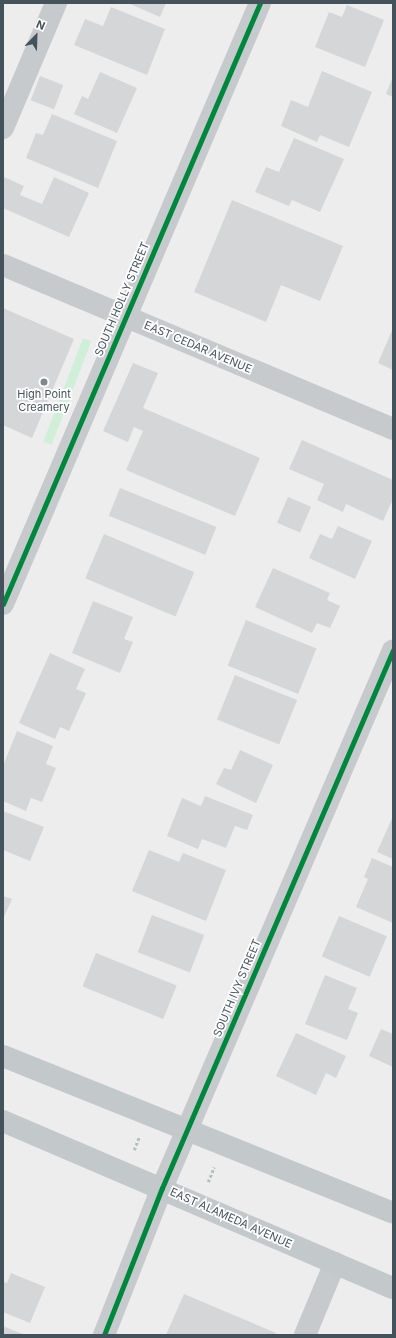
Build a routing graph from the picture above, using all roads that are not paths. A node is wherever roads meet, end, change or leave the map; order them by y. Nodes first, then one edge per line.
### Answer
1 (56, 3) edge
2 (260, 3) edge
3 (3, 128) edge
4 (3, 265) edge
5 (126, 317) junction
6 (393, 429) edge
7 (3, 604) edge
8 (393, 650) edge
9 (3, 1056) edge
10 (3, 1121) edge
11 (187, 1131) junction
12 (162, 1188) junction
13 (393, 1213) edge
14 (335, 1263) junction
15 (393, 1288) edge
16 (104, 1335) edge
17 (305, 1335) edge

1 - 3 street
2 - 5 street, SOUTH HOLLY STREET
4 - 5 street, EAST CEDAR AVENUE
5 - 6 street, EAST CEDAR AVENUE
5 - 7 street, SOUTH HOLLY STREET
8 - 11 street, SOUTH IVY STREET
9 - 11 main road
10 - 12 main road, EAST ALAMEDA AVENUE
11 - 12 street, SOUTH IVY STREET
11 - 13 main road
12 - 14 main road, EAST ALAMEDA AVENUE
12 - 16 street, SOUTH IVY STREET
14 - 15 main road, EAST ALAMEDA AVENUE
14 - 17 street

